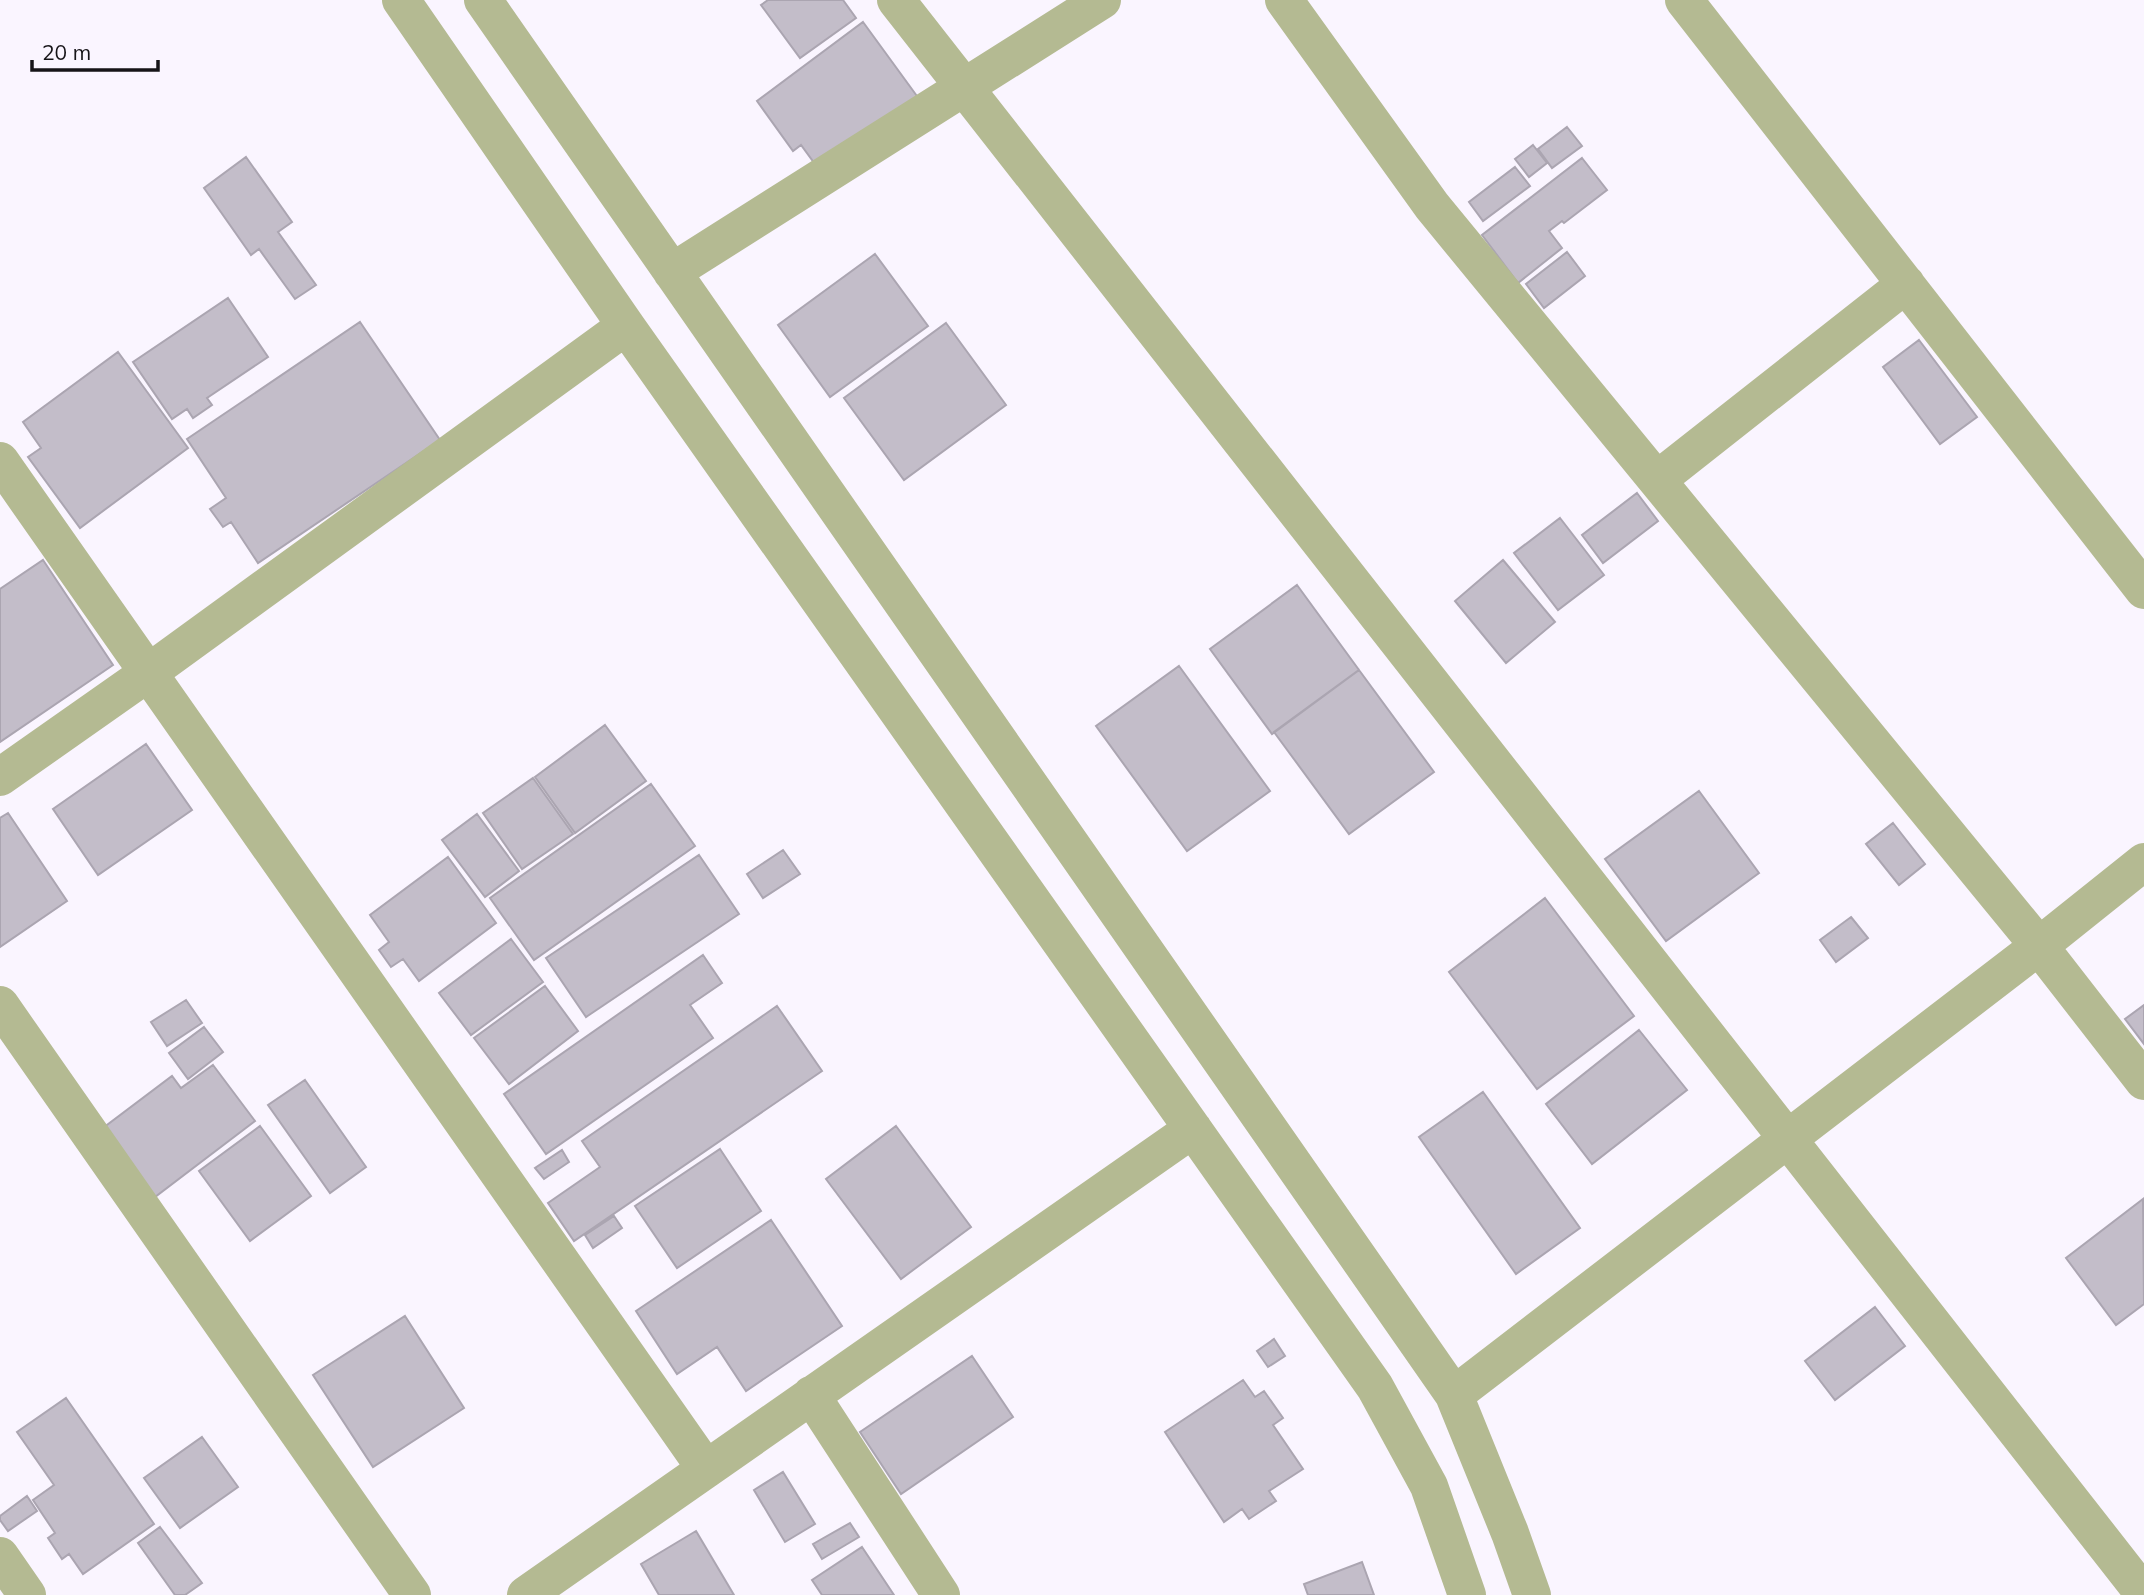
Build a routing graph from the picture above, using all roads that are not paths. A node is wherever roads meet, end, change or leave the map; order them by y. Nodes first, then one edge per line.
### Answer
1 (401, 0) edge
2 (483, 0) edge
3 (897, 0) edge
4 (1102, 0) edge
5 (1284, 0) edge
6 (1684, 0) edge
7 (965, 87) junction
8 (672, 272) junction
9 (1906, 284) junction
10 (626, 326) junction
11 (0, 461) edge
12 (1657, 480) junction
13 (2144, 590) edge
14 (148, 673) junction
15 (0, 777) edge
16 (2144, 862) edge
17 (2039, 946) junction
18 (0, 1005) edge
19 (2144, 1081) edge
20 (1193, 1129) junction
21 (1788, 1139) junction
22 (811, 1395) junction
23 (1454, 1395) junction
24 (706, 1469) junction
25 (0, 1556) edge
26 (2144, 1594) edge
27 (27, 1595) edge
28 (412, 1595) edge
29 (526, 1595) edge
30 (941, 1595) edge
31 (1467, 1595) edge
32 (1532, 1595) edge

1 - 10 street
2 - 8 street
3 - 7 street
4 - 7 street
5 - 12 street
6 - 9 street
7 - 8 street
7 - 21 street
8 - 23 street
9 - 12 street
9 - 13 street
10 - 14 street
10 - 20 street
11 - 14 street
12 - 17 street
14 - 15 street
14 - 24 street
16 - 17 street
17 - 19 street
17 - 21 street
18 - 28 street
20 - 22 street
20 - 31 street
21 - 23 street
21 - 26 street
22 - 24 street
22 - 30 street
23 - 32 street
24 - 29 street
25 - 27 street

